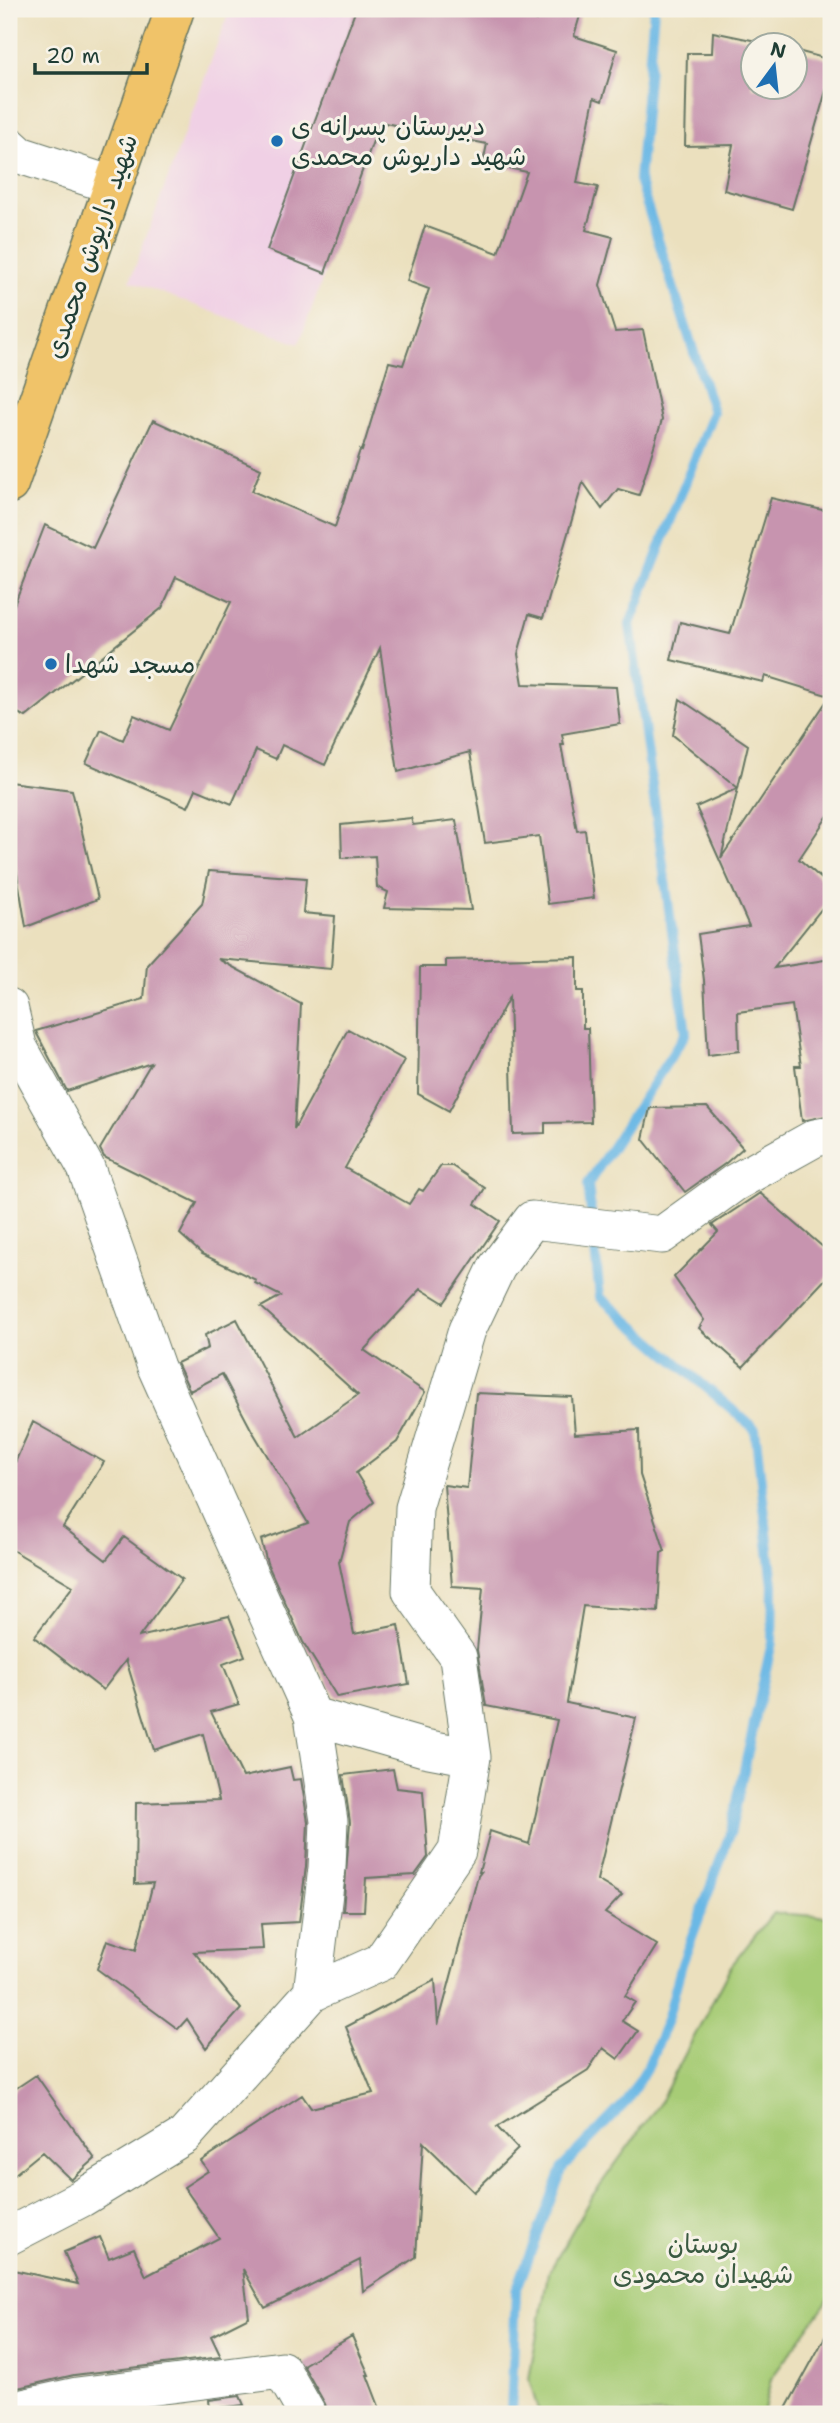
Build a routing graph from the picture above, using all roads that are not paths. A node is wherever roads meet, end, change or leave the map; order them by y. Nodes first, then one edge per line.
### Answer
1 (175, 9) edge
2 (13, 155) edge
3 (112, 185) junction
4 (9, 484) edge
5 (9, 1007) edge
6 (831, 1135) edge
7 (313, 1716) junction
8 (472, 1757) junction
9 (312, 1993) junction
10 (9, 2236) edge
11 (9, 2411) edge
12 (307, 2414) edge

1 - 3 main road, شهید داریوش محمدی
2 - 3 street
3 - 4 main road, شهید داریوش محمدی
5 - 7 street
6 - 8 street
7 - 8 street
7 - 9 street
8 - 9 street
9 - 10 street
11 - 12 street

